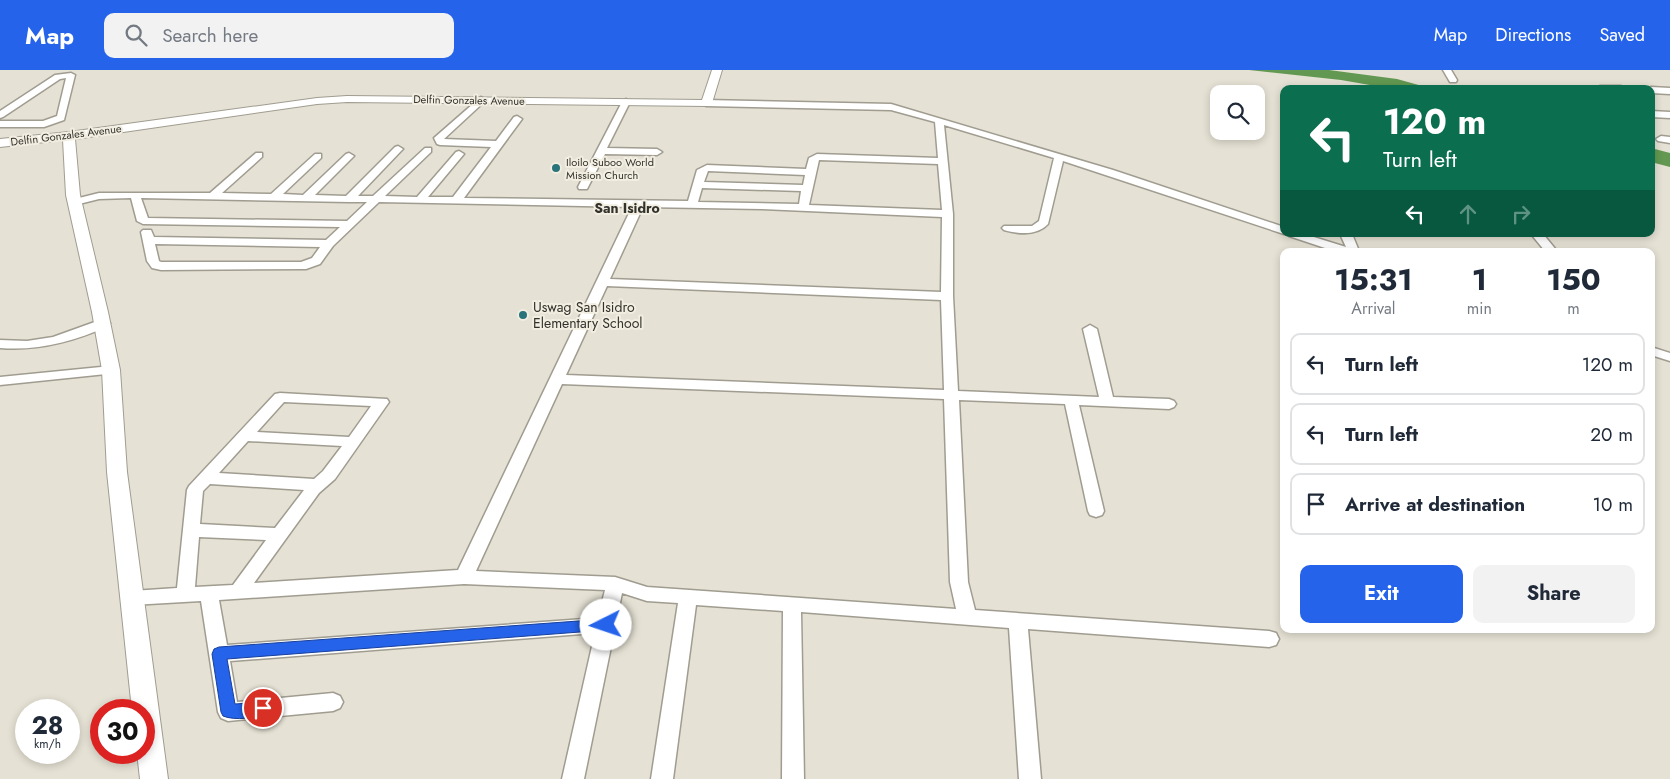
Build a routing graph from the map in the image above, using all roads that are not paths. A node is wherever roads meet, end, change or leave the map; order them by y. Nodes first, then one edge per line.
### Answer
1 (717, 70) edge
2 (1447, 70) edge
3 (1453, 80) dead end
4 (1655, 90) edge
5 (1670, 91) edge
6 (482, 100) junction
7 (626, 102) junction
8 (706, 103) junction
9 (1655, 114) edge
10 (0, 115) edge
11 (1670, 115) edge
12 (517, 119) dead end
13 (939, 120) junction
14 (0, 124) edge
15 (69, 136) junction
16 (0, 143) edge
17 (499, 144) junction
18 (398, 149) dead end
19 (428, 150) dead end
20 (600, 151) junction
21 (657, 152) dead end
22 (459, 154) dead end
23 (259, 155) dead end
24 (318, 156) dead end
25 (349, 156) dead end
26 (1059, 157) junction
27 (944, 161) junction
28 (811, 172) junction
29 (698, 185) junction
30 (583, 187) dead end
31 (808, 188) junction
32 (136, 195) junction
33 (213, 196) junction
34 (274, 197) junction
35 (306, 198) junction
36 (349, 199) junction
37 (377, 200) junction
38 (420, 200) junction
39 (75, 202) junction
40 (455, 202) junction
41 (639, 204) junction
42 (692, 205) junction
43 (803, 209) junction
44 (948, 214) junction
45 (142, 221) junction
46 (350, 224) junction
47 (1008, 228) dead end
48 (1280, 230) edge
49 (1302, 237) edge
50 (1539, 237) edge
51 (150, 240) junction
52 (329, 244) junction
53 (1336, 248) edge
54 (1549, 248) edge
55 (604, 282) junction
56 (947, 296) junction
57 (103, 323) junction
58 (1090, 329) dead end
59 (0, 344) edge
60 (1655, 352) edge
61 (1670, 358) edge
62 (111, 370) junction
63 (556, 379) junction
64 (0, 381) edge
65 (950, 396) junction
66 (1071, 400) junction
67 (1107, 402) junction
68 (1169, 404) dead end
69 (244, 436) junction
70 (353, 442) junction
71 (206, 478) junction
72 (316, 485) junction
73 (1096, 511) dead end
74 (192, 530) junction
75 (280, 534) junction
76 (464, 577) junction
77 (615, 584) junction
78 (238, 591) junction
79 (209, 592) junction
80 (185, 594) junction
81 (688, 597) junction
82 (132, 598) junction
83 (792, 604) junction
84 (968, 617) junction
85 (1018, 621) junction
86 (606, 625) junction
87 (1269, 639) dead end
88 (219, 654) junction
89 (333, 702) dead end
90 (154, 779) edge
91 (573, 779) edge
92 (662, 779) edge
93 (793, 779) edge
94 (1030, 779) edge

1 - 8 street
2 - 3 street
4 - 5 street
6 - 7 street, Delfin Gonzales Avenue
6 - 15 street, Delfin Gonzales Avenue
6 - 17 street
7 - 8 street, Delfin Gonzales Avenue
7 - 20 street
8 - 13 street, Delfin Gonzales Avenue
9 - 11 street
10 - 14 street
12 - 17 street
13 - 26 street, Delfin Gonzales Avenue
13 - 27 street
15 - 16 street, Delfin Gonzales Avenue
15 - 39 street
17 - 40 street
18 - 36 street
19 - 37 street
20 - 21 street
20 - 30 street
22 - 38 street
23 - 33 street
24 - 34 street
25 - 35 street
26 - 47 street
26 - 48 street, Delfin Gonzales Avenue
27 - 28 street
27 - 44 street
28 - 29 street
28 - 31 street
29 - 31 street
29 - 42 street
31 - 43 street
32 - 33 street
32 - 39 street
32 - 45 street
33 - 34 street
34 - 35 street
35 - 36 street
36 - 37 street
37 - 38 street
37 - 46 street
38 - 40 street
39 - 57 street
40 - 41 street
41 - 42 street
41 - 55 street
42 - 43 street
43 - 44 street
44 - 56 street
45 - 46 street
45 - 51 street
46 - 52 street
49 - 53 street
50 - 54 street
51 - 52 street
51 - 52 street
55 - 56 street
55 - 63 street
56 - 65 street
57 - 59 street
57 - 62 street
58 - 67 street
60 - 61 street
62 - 64 street
62 - 82 street
63 - 65 street
63 - 76 street
65 - 66 street
65 - 84 street
66 - 67 street
66 - 73 street
67 - 68 street
69 - 70 street
69 - 70 street
69 - 71 street
70 - 72 street
71 - 72 street
71 - 74 street
72 - 75 street
74 - 75 street
74 - 80 street
75 - 78 street
76 - 77 street
76 - 78 street
77 - 81 street
77 - 86 street
78 - 79 street
79 - 80 street
79 - 88 street
80 - 82 street
81 - 83 street
81 - 92 street
82 - 90 street
83 - 84 street
83 - 93 street
84 - 85 street
85 - 87 street
85 - 94 street
86 - 88 street
86 - 91 street
88 - 89 street

